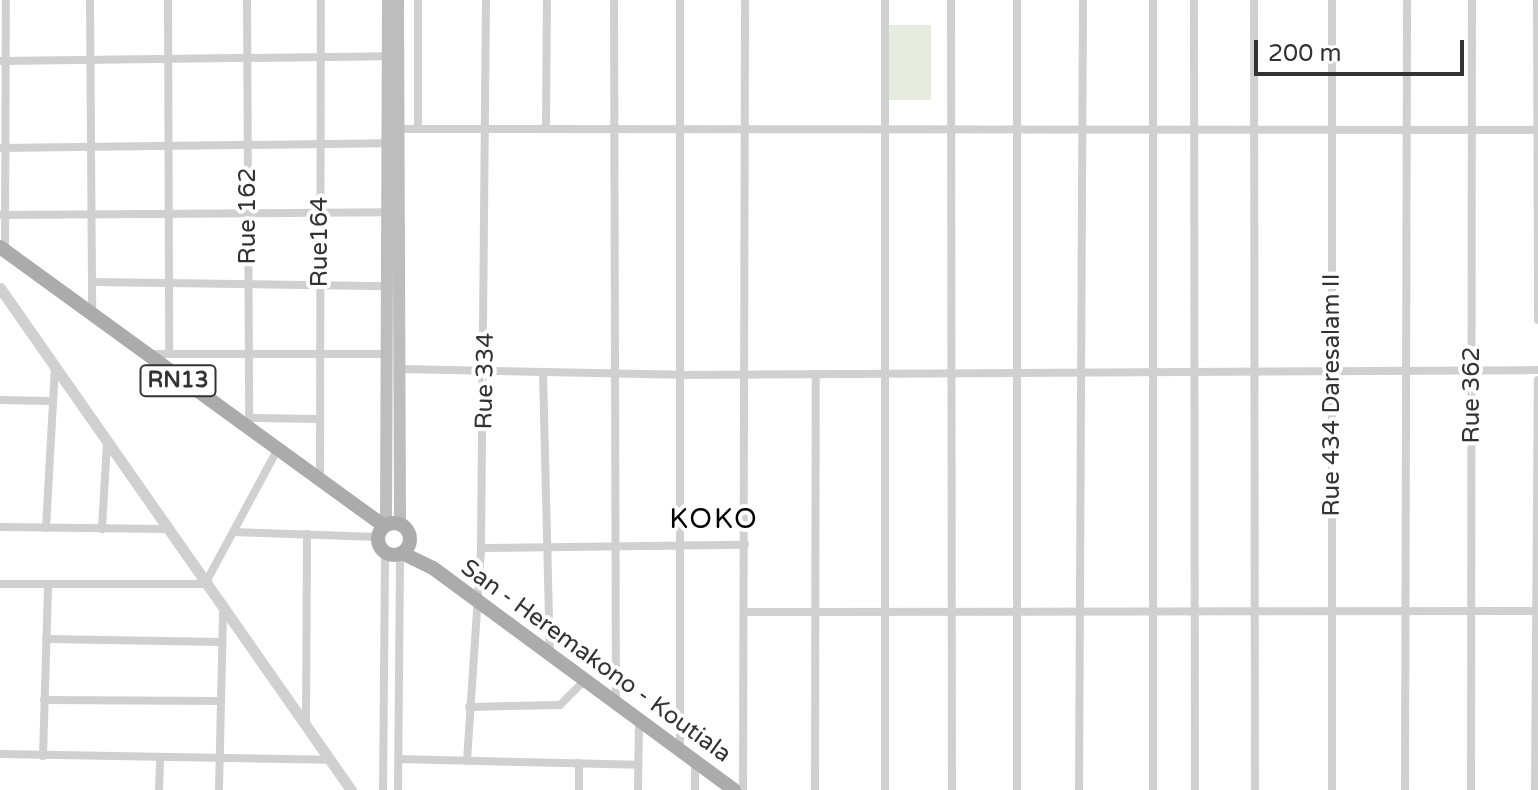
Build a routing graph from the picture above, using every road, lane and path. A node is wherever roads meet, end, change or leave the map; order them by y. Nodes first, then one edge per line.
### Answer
1 (6, 0) edge
2 (90, 0) edge
3 (168, 0) edge
4 (247, 0) edge
5 (321, 0) edge
6 (388, 0) edge
7 (398, 0) edge
8 (418, 0) edge
9 (486, 0) edge
10 (547, 0) edge
11 (614, 0) edge
12 (680, 0) edge
13 (745, 0) edge
14 (885, 0) edge
15 (951, 0) edge
16 (1017, 0) edge
17 (1083, 0) edge
18 (1153, 0) edge
19 (1194, 0) edge
20 (1254, 0) edge
21 (1332, 0) edge
22 (1407, 0) edge
23 (1472, 0) edge
24 (1537, 0) edge
25 (321, 56) junction
26 (387, 56) junction
27 (247, 57) junction
28 (168, 58) junction
29 (91, 59) junction
30 (3, 60) edge
31 (398, 129) junction
32 (418, 129) junction
33 (487, 129) junction
34 (546, 129) junction
35 (615, 129) junction
36 (678, 129) junction
37 (745, 129) junction
38 (885, 129) junction
39 (953, 129) junction
40 (1017, 129) junction
41 (1082, 130) junction
42 (1153, 130) junction
43 (1195, 130) junction
44 (1255, 130) junction
45 (1332, 130) junction
46 (1407, 130) junction
47 (1471, 130) junction
48 (1538, 130) edge
49 (386, 143) junction
50 (321, 144) junction
51 (248, 145) junction
52 (169, 146) junction
53 (91, 147) junction
54 (3, 148) edge
55 (387, 212) junction
56 (248, 213) junction
57 (320, 213) junction
58 (92, 214) junction
59 (169, 214) junction
60 (2, 215) edge
61 (2, 249) edge
62 (92, 282) junction
63 (169, 283) junction
64 (248, 284) junction
65 (320, 285) junction
66 (388, 286) junction
67 (0, 288) edge
68 (92, 317) junction
69 (1538, 320) edge
70 (142, 354) junction
71 (169, 354) junction
72 (249, 354) junction
73 (320, 354) junction
74 (388, 354) junction
75 (56, 361) junction
76 (400, 369) junction
77 (1472, 370) junction
78 (1538, 370) edge
79 (1255, 371) junction
80 (1332, 371) junction
81 (1408, 371) junction
82 (486, 372) junction
83 (1083, 372) junction
84 (1152, 372) junction
85 (1193, 372) junction
86 (543, 373) junction
87 (954, 373) junction
88 (1017, 373) junction
89 (615, 374) junction
90 (744, 374) junction
91 (816, 374) junction
92 (885, 374) junction
93 (680, 375) junction
94 (1538, 380) edge
95 (0, 400) edge
96 (49, 401) junction
97 (320, 419) junction
98 (250, 425) junction
99 (107, 441) junction
100 (276, 452) junction
101 (320, 483) junction
102 (0, 527) edge
103 (46, 528) junction
104 (387, 528) junction
105 (102, 529) junction
106 (167, 529) junction
107 (233, 532) junction
108 (307, 534) junction
109 (745, 545) junction
110 (681, 546) junction
111 (616, 547) junction
112 (481, 548) junction
113 (549, 548) junction
114 (399, 551) junction
115 (0, 584) edge
116 (205, 584) junction
117 (48, 585) junction
118 (476, 599) junction
119 (223, 610) junction
120 (1537, 611) edge
121 (745, 612) junction
122 (816, 612) junction
123 (885, 612) junction
124 (952, 612) junction
125 (1017, 612) junction
126 (1081, 612) junction
127 (1153, 612) junction
128 (1195, 612) junction
129 (1255, 612) junction
130 (1332, 612) junction
131 (1407, 612) junction
132 (1473, 612) junction
133 (46, 639) junction
134 (222, 642) junction
135 (550, 655) junction
136 (584, 681) junction
137 (44, 700) junction
138 (221, 701) junction
139 (616, 704) junction
140 (469, 707) junction
141 (639, 722) junction
142 (306, 726) junction
143 (680, 751) junction
144 (0, 754) edge
145 (43, 756) junction
146 (160, 758) junction
147 (219, 759) junction
148 (398, 759) junction
149 (330, 760) junction
150 (467, 761) junction
151 (695, 762) junction
152 (579, 763) junction
153 (638, 765) junction
154 (159, 790) edge
155 (219, 790) edge
156 (351, 790) edge
157 (383, 790) edge
158 (398, 790) edge
159 (579, 790) edge
160 (638, 790) edge
161 (695, 790) edge
162 (734, 790) edge
163 (743, 790) edge
164 (815, 790) edge
165 (885, 790) edge
166 (952, 790) edge
167 (1017, 790) edge
168 (1079, 790) edge
169 (1153, 790) edge
170 (1195, 790) edge
171 (1255, 790) edge
172 (1332, 790) edge
173 (1405, 790) edge
174 (1471, 790) edge
175 (1535, 790) edge

1 - 30 street
2 - 29 street
3 - 28 street
4 - 27 street, Rue 162
5 - 25 street, Rue164
6 - 26 main road
7 - 31 main road
8 - 32 street
9 - 33 street, Rue 334
10 - 34 street
11 - 35 street
12 - 36 street
13 - 37 street
14 - 38 street
15 - 39 street
16 - 40 street
17 - 41 street
18 - 42 street
19 - 43 street
20 - 44 street
21 - 45 street, Rue 434 Daresalam II
22 - 46 street
23 - 47 street, Rue 362
24 - 48 street
25 - 26 street
25 - 27 street
25 - 50 street, Rue164
26 - 49 main road
27 - 28 street
27 - 51 street, Rue 162
28 - 29 street
28 - 52 street
29 - 30 street
29 - 53 street
30 - 54 street
31 - 32 street
31 - 76 main road
32 - 33 street
33 - 34 street
33 - 82 street, Rue 334
34 - 35 street
35 - 36 street
35 - 89 street
36 - 37 street
36 - 93 street
37 - 38 street
37 - 90 street
38 - 39 street
38 - 92 street
39 - 40 street
39 - 87 street
40 - 41 street
40 - 88 street
41 - 42 street
41 - 83 street
42 - 43 street
42 - 84 street
43 - 44 street
43 - 85 street
44 - 45 street
44 - 79 street
45 - 46 street
45 - 80 street, Rue 434 Daresalam II
46 - 47 street
46 - 81 street
47 - 48 street
47 - 77 street, Rue 362
48 - 69 street
49 - 50 street
49 - 55 main road
50 - 51 street
50 - 57 street, Rue164
51 - 52 street
51 - 56 street, Rue 162
52 - 53 street
52 - 59 street
53 - 54 street
53 - 58 street
54 - 60 street
55 - 57 street
55 - 66 main road
56 - 57 street
56 - 59 street
56 - 64 street, Rue 162
57 - 65 street, Rue164
58 - 59 street
58 - 60 street
58 - 62 street
59 - 63 street
60 - 61 street
61 - 68 main road, RN13
62 - 63 street
62 - 68 street
63 - 64 street
63 - 71 street
64 - 65 street
64 - 72 street, Rue 162
65 - 66 street
65 - 73 street, Rue164
66 - 74 main road
67 - 75 street
68 - 70 main road, RN13
70 - 71 street
70 - 98 main road, RN13
71 - 72 street
72 - 73 street
72 - 98 street, Rue 162
73 - 74 street
73 - 97 street, Rue164
74 - 104 main road
75 - 96 street
75 - 99 street
76 - 82 street
76 - 104 main road
77 - 78 street
77 - 81 street
77 - 132 street, Rue 362
79 - 80 street
79 - 85 street
79 - 129 street
80 - 81 street
80 - 130 street, Rue 434 Daresalam II
81 - 131 street
82 - 86 street
82 - 112 street, Rue 334
83 - 84 street
83 - 88 street
83 - 126 street
84 - 85 street
84 - 127 street
85 - 128 street
86 - 89 street
86 - 113 street
87 - 88 street
87 - 92 street
87 - 124 street
88 - 125 street
89 - 93 street
89 - 111 street
90 - 91 street
90 - 93 street
90 - 109 street
91 - 92 street
91 - 122 street
92 - 123 street
93 - 110 street
94 - 120 street
95 - 96 street
96 - 103 street
97 - 98 street
97 - 101 street, Rue164
98 - 100 main road, RN13
99 - 105 street
99 - 106 street
100 - 101 main road, RN13
100 - 107 street
101 - 104 main road, RN13
102 - 103 street
103 - 105 street
104 - 108 street
104 - 114 main road
104 - 114 main road
105 - 106 street
106 - 116 street
107 - 108 street
107 - 116 street
108 - 142 street
109 - 110 street
109 - 121 street
110 - 111 street
110 - 143 street
111 - 113 street
111 - 139 street
112 - 113 street
112 - 118 street, Rue 334
113 - 135 street
114 - 118 main road, San - Heremakono - Koutiala
114 - 148 street
114 - 157 street
115 - 117 street
116 - 117 street
116 - 119 street
117 - 133 street
118 - 135 main road, San - Heremakono - Koutiala
118 - 140 street, Rue 334
119 - 134 street
119 - 142 street
120 - 132 street
120 - 175 street
121 - 122 street
121 - 163 street
122 - 123 street
122 - 164 street
123 - 124 street
123 - 165 street
124 - 125 street
124 - 166 street
125 - 126 street
125 - 167 street
126 - 127 street
126 - 168 street
127 - 128 street
127 - 169 street
128 - 129 street
128 - 170 street
129 - 130 street
129 - 171 street
130 - 131 street
130 - 172 street, Rue 434 Daresalam II
131 - 132 street
131 - 173 street
132 - 174 street, Rue 362
133 - 134 street
133 - 137 street
134 - 138 street
135 - 136 main road, San - Heremakono - Koutiala
136 - 139 main road, San - Heremakono - Koutiala
136 - 140 street
137 - 138 street
137 - 145 street
138 - 147 street
139 - 141 main road, San - Heremakono - Koutiala
140 - 150 street, Rue 334
141 - 143 main road, San - Heremakono - Koutiala
141 - 153 street
142 - 149 street
143 - 151 main road, San - Heremakono - Koutiala
144 - 145 street
145 - 146 street
146 - 147 street
146 - 154 street
147 - 149 street
147 - 155 street
148 - 150 street
148 - 158 street
149 - 156 street
150 - 152 street
151 - 161 street
151 - 162 main road, San - Heremakono - Koutiala
152 - 153 street
152 - 159 street
153 - 160 street

